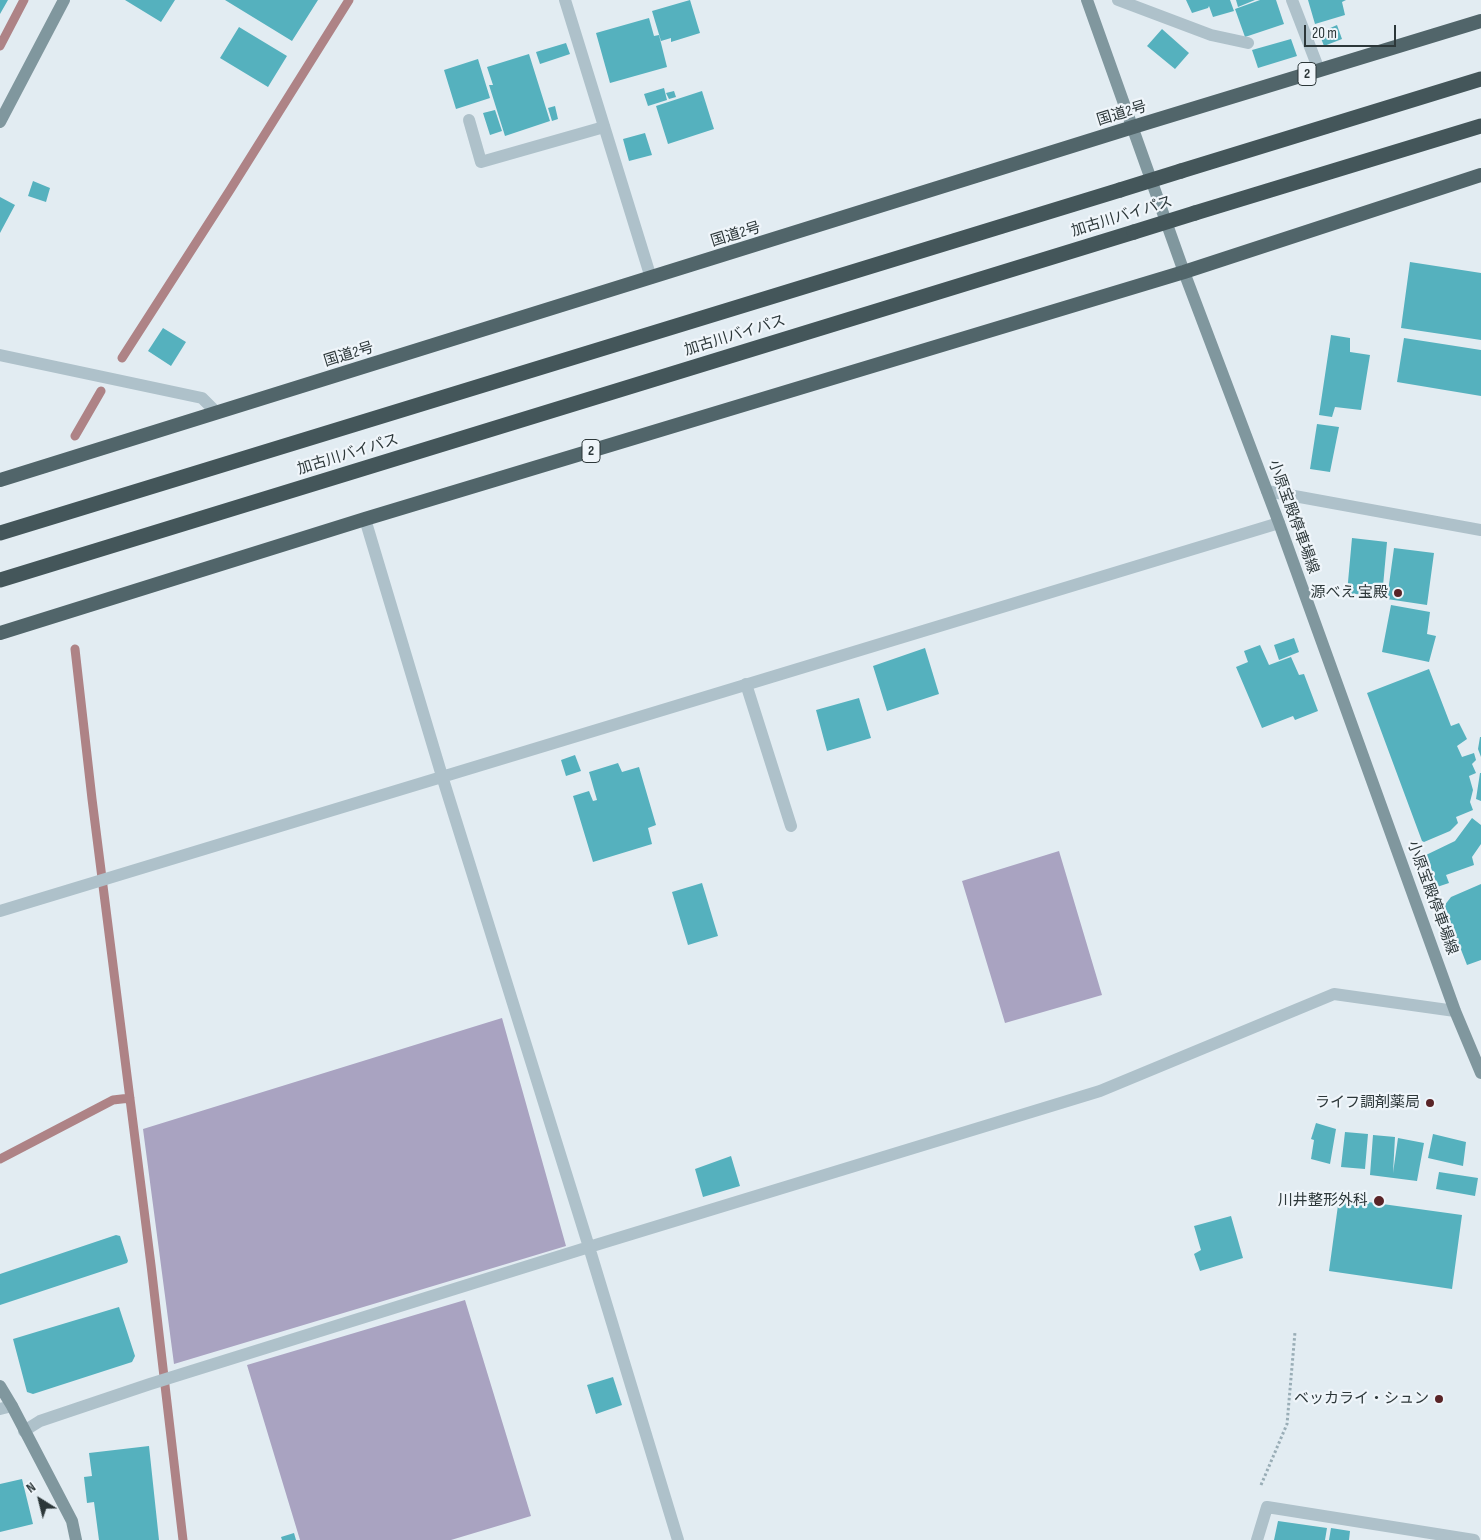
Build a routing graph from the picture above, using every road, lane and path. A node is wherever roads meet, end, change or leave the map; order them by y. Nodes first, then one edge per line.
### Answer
1 (64, 0) edge
2 (565, 0) edge
3 (1087, 0) edge
4 (1118, 0) edge
5 (1292, 0) edge
6 (1481, 21) edge
7 (1248, 43) dead end
8 (1319, 70) junction
9 (1481, 79) edge
10 (469, 120) dead end
11 (0, 122) edge
12 (1481, 126) edge
13 (604, 127) junction
14 (1133, 127) junction
15 (1480, 176) edge
16 (1184, 272) junction
17 (650, 278) junction
18 (0, 354) edge
19 (217, 413) junction
20 (0, 480) edge
21 (1267, 491) junction
22 (365, 519) junction
23 (1279, 523) junction
24 (1481, 530) edge
25 (0, 534) edge
26 (0, 580) edge
27 (0, 633) edge
28 (746, 684) junction
29 (442, 776) junction
30 (791, 826) dead end
31 (0, 911) edge
32 (1456, 1011) junction
33 (1481, 1073) edge
34 (589, 1247) junction
35 (1295, 1332) dead end
36 (0, 1386) edge
37 (6, 1408) edge
38 (24, 1431) junction
39 (1267, 1507) junction
40 (76, 1540) edge
41 (678, 1540) edge
42 (1257, 1540) edge
43 (1474, 1540) edge

1 - 11 main road
2 - 13 street
3 - 14 main road, 小原宝殿停車場線
4 - 7 street
5 - 8 street
6 - 8 highway, 国道2号 / 2
8 - 14 highway, 国道2号 / 2
9 - 25 highway, 加古川バイパス, bridge
10 - 13 street
12 - 26 highway, 加古川バイパス, bridge
13 - 17 street
14 - 16 main road, 小原宝殿停車場線
14 - 17 highway, 国道2号 / 2
15 - 16 highway, 2
16 - 21 main road, 小原宝殿停車場線
16 - 22 highway, 2
17 - 19 highway, 国道2号 / 2
18 - 19 street
19 - 20 highway, 国道2号 / 2
21 - 23 main road, 小原宝殿停車場線
21 - 24 street
22 - 27 highway, 2
22 - 29 street
23 - 28 street
23 - 32 main road, 小原宝殿停車場線
28 - 29 street
28 - 30 street
29 - 31 street
29 - 34 street
32 - 33 main road, 小原宝殿停車場線
32 - 34 street
34 - 38 street
34 - 41 street
35 - 39 path
36 - 37 main road
37 - 38 main road
38 - 40 main road
39 - 42 street
39 - 43 street

